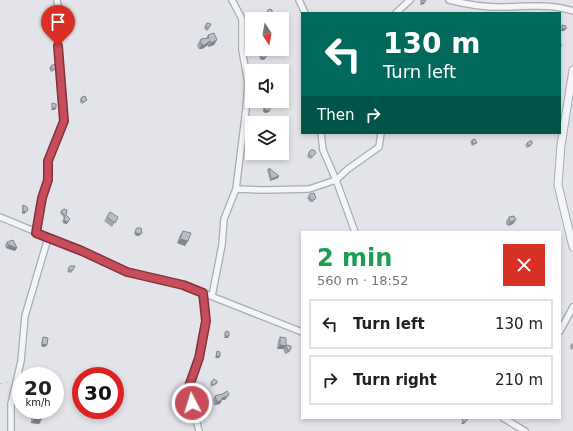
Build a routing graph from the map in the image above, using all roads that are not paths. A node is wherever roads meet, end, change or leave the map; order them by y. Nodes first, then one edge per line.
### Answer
1 (57, 0) edge
2 (232, 0) edge
3 (299, 0) edge
4 (410, 0) edge
5 (449, 0) edge
6 (573, 11) edge
7 (305, 12) edge
8 (397, 12) edge
9 (573, 70) edge
10 (321, 134) edge
11 (381, 134) edge
12 (336, 180) junction
13 (236, 189) junction
14 (0, 217) edge
15 (355, 231) edge
16 (36, 233) junction
17 (48, 238) junction
18 (573, 247) edge
19 (203, 293) junction
20 (212, 296) junction
21 (573, 307) edge
22 (561, 329) edge
23 (301, 332) edge
24 (511, 420) edge
25 (11, 431) edge
26 (199, 431) edge
27 (525, 431) edge

1 - 16 street
2 - 13 street
3 - 7 street
4 - 8 street
5 - 6 street
9 - 18 street
10 - 12 street
11 - 12 street
12 - 13 street
12 - 15 street
13 - 20 street
14 - 16 street
16 - 17 street
17 - 19 street
17 - 25 street
19 - 20 street
19 - 26 street
20 - 23 street
21 - 22 street
24 - 27 street

